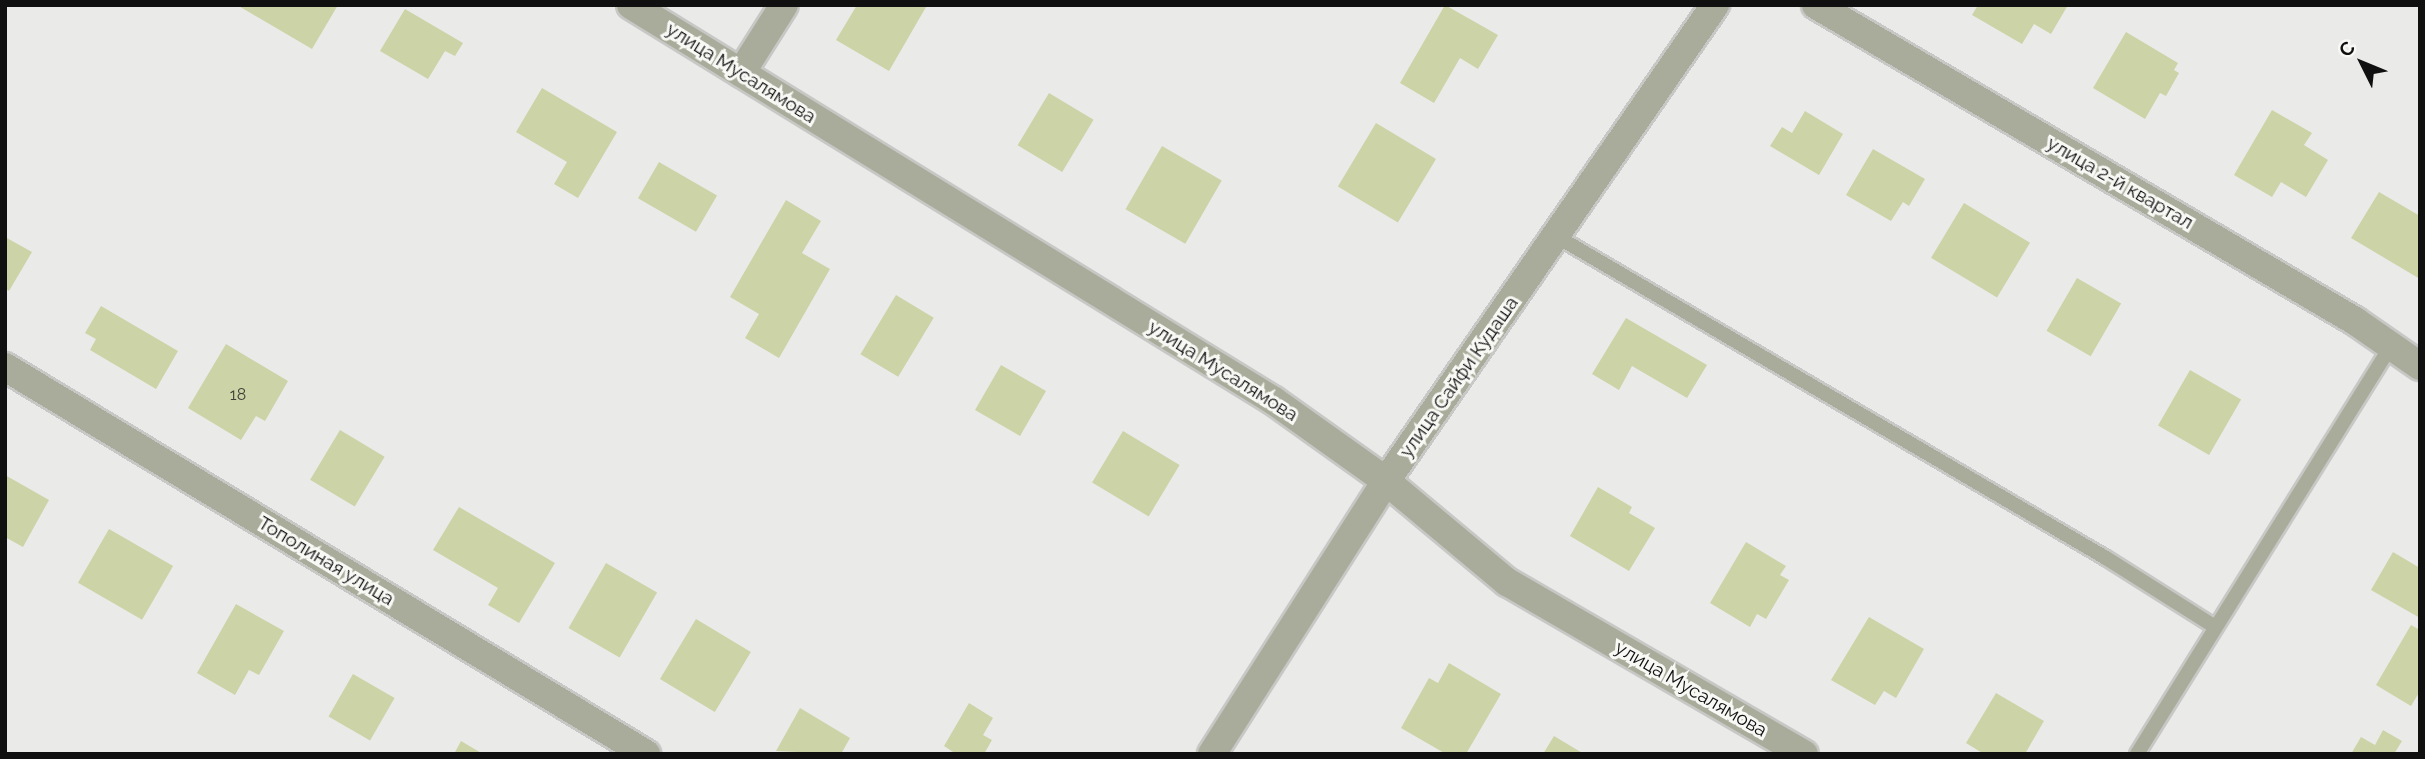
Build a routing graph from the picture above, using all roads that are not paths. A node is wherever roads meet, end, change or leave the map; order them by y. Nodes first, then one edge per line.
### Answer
1 (631, 5) edge
2 (784, 5) edge
3 (1715, 5) edge
4 (1816, 5) edge
5 (741, 73) junction
6 (1556, 236) junction
7 (2390, 346) junction
8 (2420, 366) edge
9 (5, 367) edge
10 (1386, 481) junction
11 (2216, 627) junction
12 (646, 754) edge
13 (1212, 754) edge
14 (1804, 754) edge
15 (2137, 754) edge

1 - 5 street, улица Мусалямова
2 - 5 street
3 - 6 street, улица Сайфи Кудаша
4 - 7 street, улица 2-й квартал
5 - 10 street, улица Мусалямова
6 - 10 street, улица Сайфи Кудаша
6 - 11 lane
7 - 8 street, улица 2-й квартал
7 - 11 lane
9 - 12 street, Тополиная улица
10 - 13 street, улица Сайфи Кудаша
10 - 14 street, улица Мусалямова
11 - 15 lane

